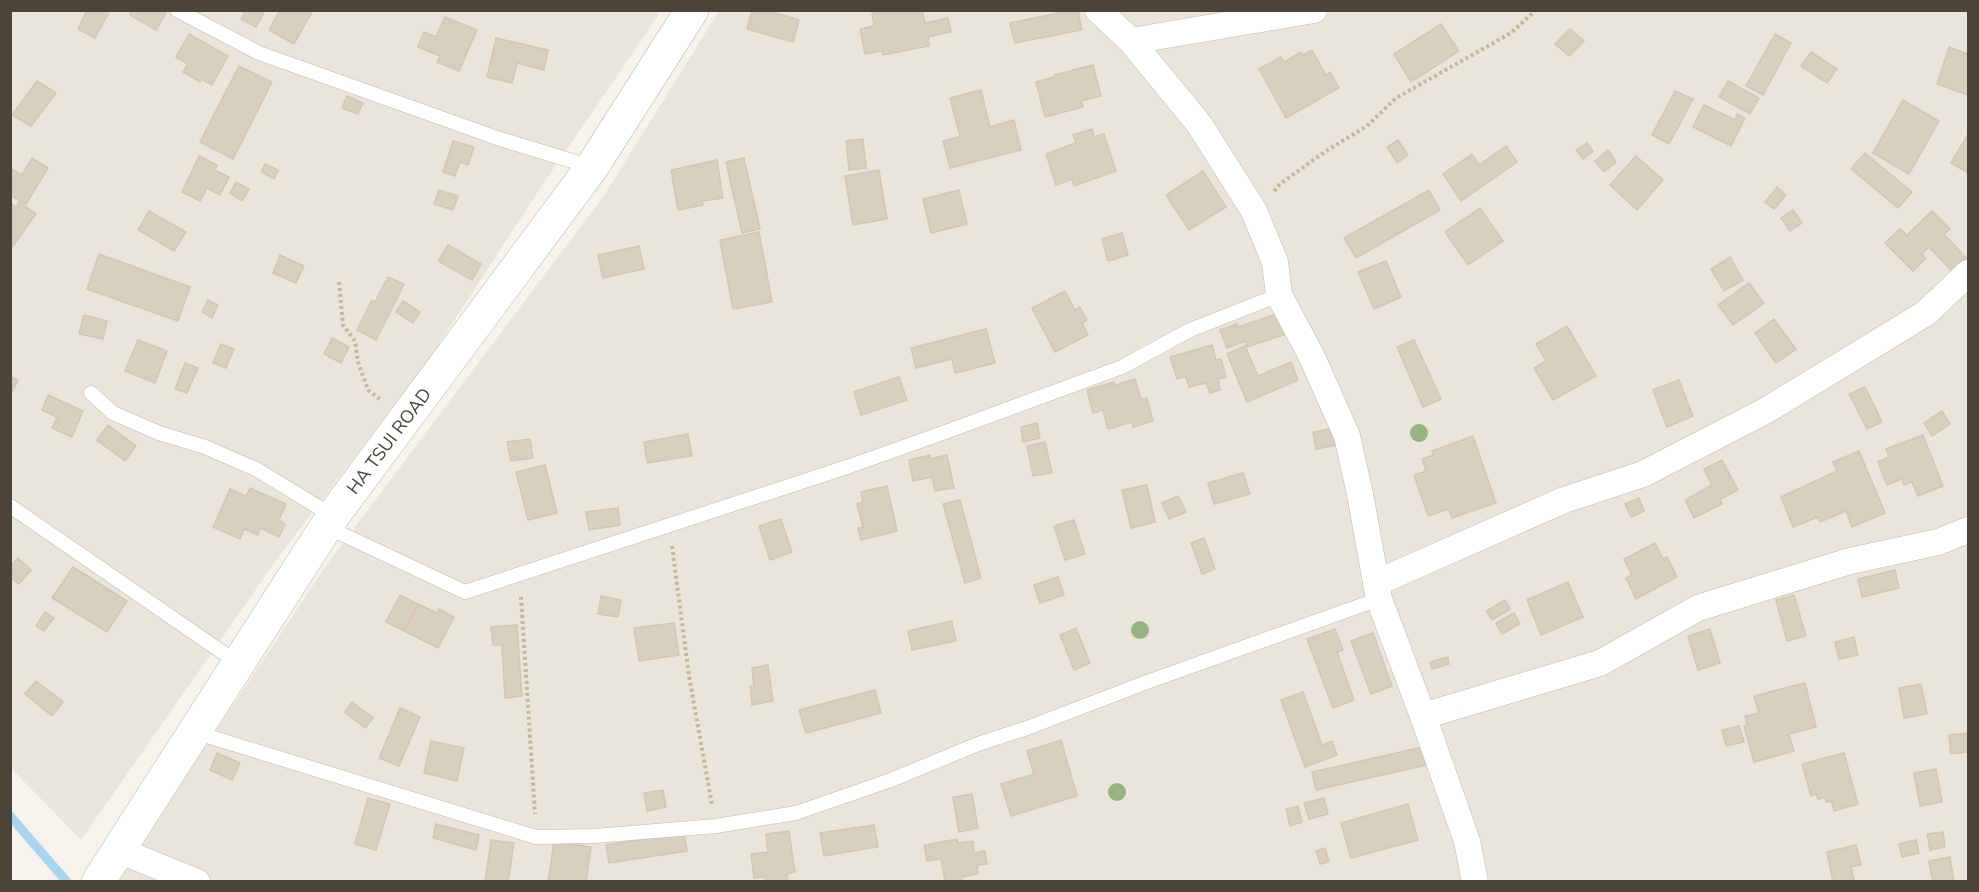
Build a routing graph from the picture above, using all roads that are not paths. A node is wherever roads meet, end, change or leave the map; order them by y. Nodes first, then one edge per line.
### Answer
1 (177, 10) edge
2 (692, 10) edge
3 (1098, 10) edge
4 (1314, 10) edge
5 (1131, 41) junction
6 (592, 167) junction
7 (1968, 273) edge
8 (1279, 296) junction
9 (91, 393) dead end
10 (10, 506) edge
11 (330, 521) junction
12 (1968, 530) edge
13 (1378, 591) junction
14 (238, 663) junction
15 (1424, 716) junction
16 (194, 732) junction
17 (118, 850) junction
18 (98, 882) edge
19 (197, 882) edge
20 (1475, 882) edge

1 - 6 lane
2 - 6 street, HA TSUI ROAD
3 - 5 street
4 - 5 street
5 - 8 street
6 - 11 street, HA TSUI ROAD
7 - 13 street
8 - 11 lane
8 - 13 street
9 - 11 lane
10 - 14 lane
11 - 14 street, HA TSUI ROAD
12 - 15 street
13 - 15 street
13 - 16 lane
14 - 16 street, HA TSUI ROAD
15 - 20 street
16 - 17 street, HA TSUI ROAD
17 - 18 street, HA TSUI ROAD
17 - 19 street

